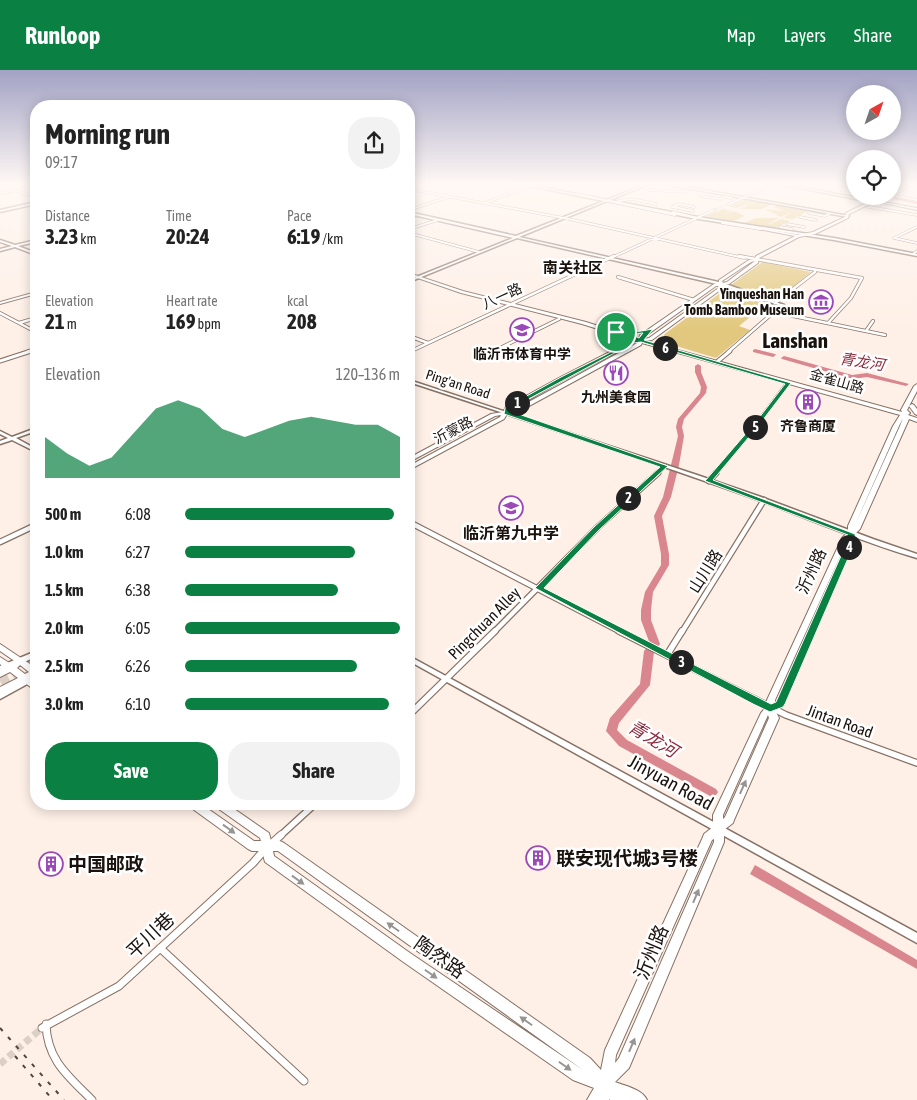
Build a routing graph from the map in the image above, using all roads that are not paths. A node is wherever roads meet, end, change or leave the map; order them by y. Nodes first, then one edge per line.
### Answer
1 (493, 232) edge
2 (529, 232) edge
3 (624, 232) edge
4 (668, 232) edge
5 (779, 232) edge
6 (786, 232) edge
7 (787, 232) edge
8 (818, 232) edge
9 (906, 232) edge
10 (415, 235) edge
11 (806, 235) junction
12 (798, 236) junction
13 (516, 237) junction
14 (653, 239) junction
15 (0, 241) edge
16 (30, 242) edge
17 (917, 243) edge
18 (16, 246) junction
19 (0, 250) edge
20 (895, 251) joint
21 (917, 251) edge
22 (30, 252) edge
23 (479, 252) junction
24 (916, 255) edge
25 (612, 259) junction
26 (756, 260) junction
27 (815, 272) junction
28 (618, 277) dead end
29 (416, 278) joint
30 (722, 284) junction
31 (30, 296) edge
32 (694, 300) junction
33 (775, 303) junction
34 (0, 304) edge
35 (511, 304) junction
36 (782, 305) joint
37 (774, 312) junction
38 (0, 313) edge
39 (559, 319) junction
40 (30, 320) edge
41 (873, 321) dead end
42 (19, 323) junction
43 (828, 323) junction
44 (30, 329) edge
45 (652, 330) junction
46 (866, 331) junction
47 (616, 332) junction
48 (659, 332) junction
49 (609, 333) junction
50 (885, 335) dead end
51 (415, 338) edge
52 (641, 340) junction
53 (428, 343) junction
54 (415, 349) edge
55 (617, 350) junction
56 (30, 351) edge
57 (623, 353) junction
58 (684, 353) junction
59 (484, 356) dead end
60 (0, 361) edge
61 (718, 361) junction
62 (762, 375) junction
63 (415, 383) edge
64 (788, 383) junction
65 (917, 386) edge
66 (917, 397) edge
67 (871, 404) junction
68 (910, 404) junction
69 (864, 405) junction
70 (506, 412) junction
71 (917, 413) edge
72 (904, 414) junction
73 (917, 420) edge
74 (899, 426) junction
75 (30, 431) edge
76 (0, 432) edge
77 (12, 438) junction
78 (0, 443) edge
79 (30, 448) edge
80 (415, 457) edge
81 (415, 465) edge
82 (667, 467) junction
83 (709, 481) junction
84 (764, 500) junction
85 (415, 525) edge
86 (30, 528) edge
87 (851, 534) junction
88 (0, 542) edge
89 (917, 556) edge
90 (539, 588) junction
91 (0, 647) edge
92 (667, 655) junction
93 (30, 657) edge
94 (0, 660) edge
95 (415, 661) edge
96 (22, 662) junction
97 (7, 668) edge
98 (30, 668) edge
99 (0, 674) edge
100 (30, 677) edge
101 (27, 679) junction
102 (447, 680) junction
103 (30, 682) edge
104 (1, 688) edge
105 (0, 696) edge
106 (770, 708) junction
107 (415, 709) edge
108 (917, 763) edge
109 (202, 810) edge
110 (228, 810) edge
111 (308, 810) edge
112 (718, 828) junction
113 (267, 847) junction
114 (917, 938) edge
115 (160, 948) junction
116 (304, 1081) dead end
117 (604, 1084) junction
118 (92, 1100) edge
119 (594, 1100) edge
120 (602, 1100) edge
121 (620, 1100) edge
122 (640, 1100) edge

1 - 13 main road
2 - 13 main road
3 - 14 street
4 - 14 street, 八一路
5 - 12 main road
6 - 11 main road
7 - 11 main road
8 - 11 main road, 沂蒙路
9 - 17 street
10 - 23 street
11 - 12 main road, 沂蒙路
11 - 20 main road
11 - 26 main road, 沂蒙路
12 - 26 main road, 沂蒙路
13 - 23 main road
13 - 25 main road
14 - 25 street, 八一路
14 - 26 street
15 - 18 main road
16 - 18 main road
18 - 19 main road
18 - 22 main road
20 - 24 main road
21 - 24 street
23 - 29 main road
25 - 30 main road
25 - 35 street, 八一路
26 - 27 street
26 - 30 main road, 沂蒙路
27 - 33 street
27 - 43 street
28 - 32 street
29 - 35 main road, 金雀山路
30 - 32 main road, 沂蒙路
30 - 33 main road
30 - 48 main road, 沂蒙路
31 - 34 main road
32 - 45 main road, 沂蒙路
33 - 36 main road
35 - 39 main road, 金雀山路
35 - 47 main road, 金雀山路
35 - 53 street, 八一路
36 - 37 street
37 - 43 street
37 - 61 street
38 - 42 street
39 - 49 main road, 金雀山路
39 - 59 street
40 - 42 street
41 - 46 street
42 - 44 street
43 - 46 street
45 - 47 main road
45 - 52 main road, 沂蒙路
46 - 50 street
47 - 52 main road, 金雀山路
48 - 52 main road, 沂蒙路
48 - 58 main road
49 - 52 main road, 金雀山路
49 - 55 main road
51 - 53 street
52 - 55 main road, 沂蒙路
52 - 57 main road, 沂蒙路
52 - 58 main road, 金雀山路
53 - 54 street, 八一路
55 - 70 main road, 沂蒙路
56 - 60 street
57 - 58 main road
57 - 70 main road, 沂蒙路
58 - 61 main road, 金雀山路
58 - 62 main road, 金雀山路
61 - 62 main road, 金雀山路
62 - 64 main road, 金雀山路
62 - 67 main road, 金雀山路
63 - 70 main road, Ping'an Road
64 - 69 main road, 金雀山路
64 - 83 street
65 - 68 main road
66 - 68 main road
67 - 68 main road
67 - 72 main road, 金雀山路
68 - 71 main road
68 - 72 main road
69 - 72 main road, 金雀山路
69 - 74 main road
70 - 80 main road, 沂蒙路
70 - 81 main road, 沂蒙路
70 - 82 main road, Ping'an Road
72 - 73 main road, 金雀山路
72 - 74 main road, 沂州路
73 - 74 main road
74 - 87 main road, 沂州路
75 - 77 main road
76 - 77 main road
77 - 78 main road
77 - 79 main road
82 - 83 main road, Ping'an Road
82 - 90 street, Pingchuan Alley
83 - 84 main road
84 - 87 main road
84 - 92 street, 山川路
85 - 90 street, Jintan Road
86 - 88 street
87 - 89 main road
87 - 106 main road, 沂州路
90 - 92 street, Jintan Road
90 - 102 street, Pingchuan Alley
91 - 96 main road
92 - 106 street, Jintan Road
93 - 96 main road
94 - 97 main road
95 - 102 main road, Jinyuan Road
96 - 97 main road
96 - 98 main road
97 - 99 main road
97 - 101 main road
100 - 101 main road
101 - 103 main road
101 - 104 main road
101 - 105 main road
102 - 107 street, Pingchuan Alley
102 - 112 main road, Jinyuan Road
106 - 108 street, Jintan Road
106 - 112 main road
109 -> 113 main road, 陶然路
110 - 113 main road, 陶然路
111 - 113 street
112 - 114 main road, Jinyuan Road
112 - 117 main road, 沂州路
113 - 115 street, 平川巷
117 -> 113 main road, 陶然路
113 -> 117 main road, 陶然路
115 - 116 street
115 - 118 street, 平川巷
117 - 119 main road, 沂州路
117 - 120 main road
117 - 121 main road, 陶然路
117 - 122 main road, 陶然路

